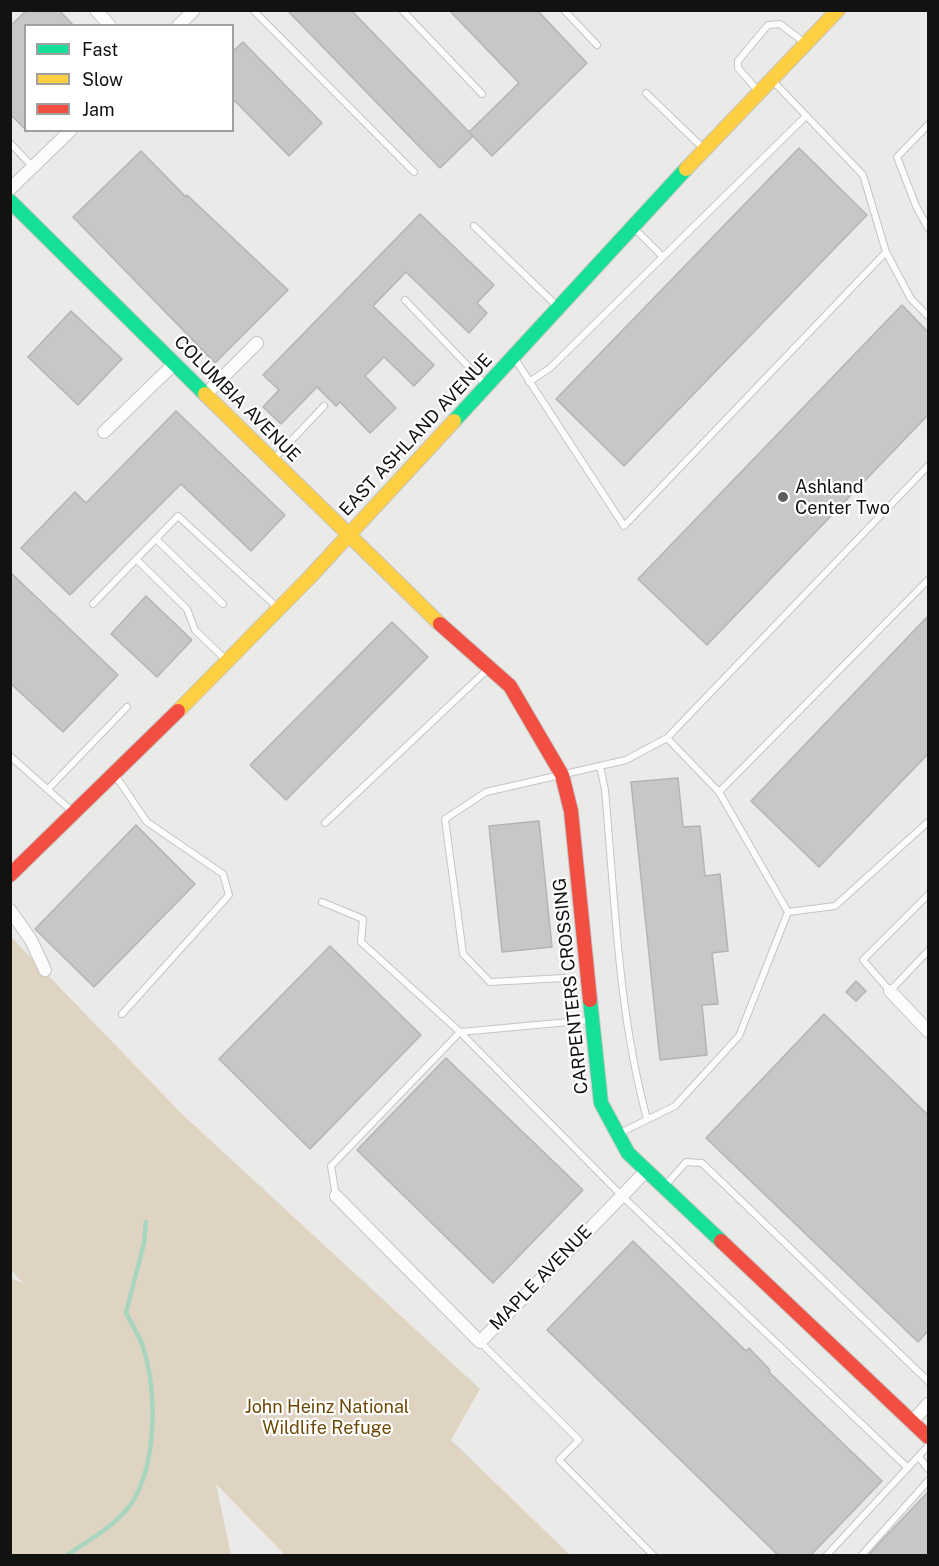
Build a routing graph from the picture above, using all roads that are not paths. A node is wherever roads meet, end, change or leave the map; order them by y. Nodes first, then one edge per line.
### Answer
1 (96, 10) edge
2 (194, 10) edge
3 (253, 10) edge
4 (402, 10) edge
5 (564, 10) edge
6 (838, 10) edge
7 (108, 24) edge
8 (180, 24) edge
9 (806, 43) junction
10 (597, 45) dead end
11 (771, 79) junction
12 (758, 92) junction
13 (646, 93) dead end
14 (483, 94) dead end
15 (806, 116) junction
16 (928, 125) edge
17 (69, 132) edge
18 (10, 143) edge
19 (704, 149) junction
20 (33, 167) junction
21 (414, 171) dead end
22 (10, 189) edge
23 (10, 201) edge
24 (474, 226) dead end
25 (632, 226) junction
26 (928, 228) edge
27 (886, 252) junction
28 (663, 257) junction
29 (405, 300) dead end
30 (558, 307) junction
31 (928, 316) edge
32 (257, 343) dead end
33 (513, 356) junction
34 (175, 363) junction
35 (529, 382) junction
36 (486, 386) junction
37 (206, 394) junction
38 (324, 406) dead end
39 (104, 432) dead end
40 (272, 461) junction
41 (928, 466) edge
42 (350, 534) junction
43 (156, 539) junction
44 (136, 559) junction
45 (928, 580) edge
46 (93, 604) dead end
47 (223, 604) dead end
48 (278, 609) junction
49 (438, 623) joint
50 (227, 661) junction
51 (489, 668) junction
52 (127, 706) dead end
53 (667, 738) junction
54 (10, 756) edge
55 (600, 766) junction
56 (115, 774) junction
57 (562, 775) junction
58 (48, 789) junction
59 (719, 792) junction
60 (75, 814) junction
61 (928, 822) edge
62 (325, 823) dead end
63 (10, 874) edge
64 (928, 895) edge
65 (322, 902) dead end
66 (10, 910) edge
67 (788, 912) junction
68 (928, 951) edge
69 (45, 970) dead end
70 (564, 978) dead end
71 (890, 991) junction
72 (122, 1014) dead end
73 (592, 1020) junction
74 (928, 1031) edge
75 (460, 1032) junction
76 (647, 1119) junction
77 (618, 1134) junction
78 (646, 1171) junction
79 (664, 1188) junction
80 (336, 1196) joint
81 (622, 1196) junction
82 (480, 1342) junction
83 (928, 1381) edge
84 (928, 1404) edge
85 (912, 1422) junction
86 (928, 1437) edge
87 (928, 1446) edge
88 (919, 1457) junction
89 (908, 1468) junction
90 (928, 1469) edge
91 (928, 1480) edge
92 (654, 1556) edge
93 (826, 1556) edge
94 (861, 1556) edge

1 - 7 street
2 - 8 street
3 - 21 lane
4 - 14 lane
5 - 10 lane
6 - 9 street, EAST ASHLAND AVENUE
9 - 11 street, EAST ASHLAND AVENUE
9 - 12 lane
11 - 12 street, EAST ASHLAND AVENUE
11 - 15 lane
12 - 19 street, EAST ASHLAND AVENUE
13 - 19 lane
15 - 27 lane
15 - 28 lane
16 - 26 lane
17 - 20 street
18 - 20 lane
19 - 25 street, EAST ASHLAND AVENUE
20 - 22 street
23 - 34 street, COLUMBIA AVENUE
24 - 30 lane
25 - 28 lane
25 - 30 street, EAST ASHLAND AVENUE
27 - 31 lane
27 - 35 lane
28 - 35 lane
29 - 36 lane
30 - 33 street, EAST ASHLAND AVENUE
32 - 37 street
33 - 35 lane
33 - 36 street, EAST ASHLAND AVENUE
34 - 37 street, COLUMBIA AVENUE
34 - 39 street
36 - 42 street, EAST ASHLAND AVENUE
37 - 40 street, COLUMBIA AVENUE
38 - 40 lane
40 - 42 street, COLUMBIA AVENUE
41 - 53 lane
42 - 48 street, EAST ASHLAND AVENUE
42 - 49 street, COLUMBIA AVENUE
43 - 44 lane
43 - 47 lane
43 - 48 lane
44 - 46 lane
44 - 50 lane
45 - 59 lane
48 - 50 street, EAST ASHLAND AVENUE
49 - 51 street, CARPENTERS CROSSING
50 - 56 street, EAST ASHLAND AVENUE
51 - 57 street, CARPENTERS CROSSING
51 - 62 lane
52 - 58 lane
53 - 55 lane
53 - 59 lane
54 - 58 lane
55 - 57 lane
55 - 76 lane
56 - 60 street, EAST ASHLAND AVENUE
56 - 72 lane
57 - 70 lane
57 - 73 street, CARPENTERS CROSSING
58 - 60 lane
59 - 67 lane
60 - 63 street, EAST ASHLAND AVENUE
61 - 67 lane
64 - 71 lane
65 - 75 lane
66 - 69 street
67 - 76 lane
68 - 71 lane
71 - 74 street
73 - 75 lane
73 - 77 street, CARPENTERS CROSSING
75 - 80 lane
75 - 81 lane
76 - 77 lane
77 - 78 street, CARPENTERS CROSSING
78 - 79 street, CARPENTERS CROSSING
78 - 81 street, MAPLE AVENUE
79 - 83 lane
79 - 85 street, CARPENTERS CROSSING
80 - 82 street, MAPLE AVENUE
81 - 82 street, MAPLE AVENUE
81 - 89 lane
82 - 92 lane
84 - 85 street
85 - 86 street, CARPENTERS CROSSING
87 - 88 lane
88 - 89 lane
88 - 90 lane
89 - 93 lane
91 - 94 lane

